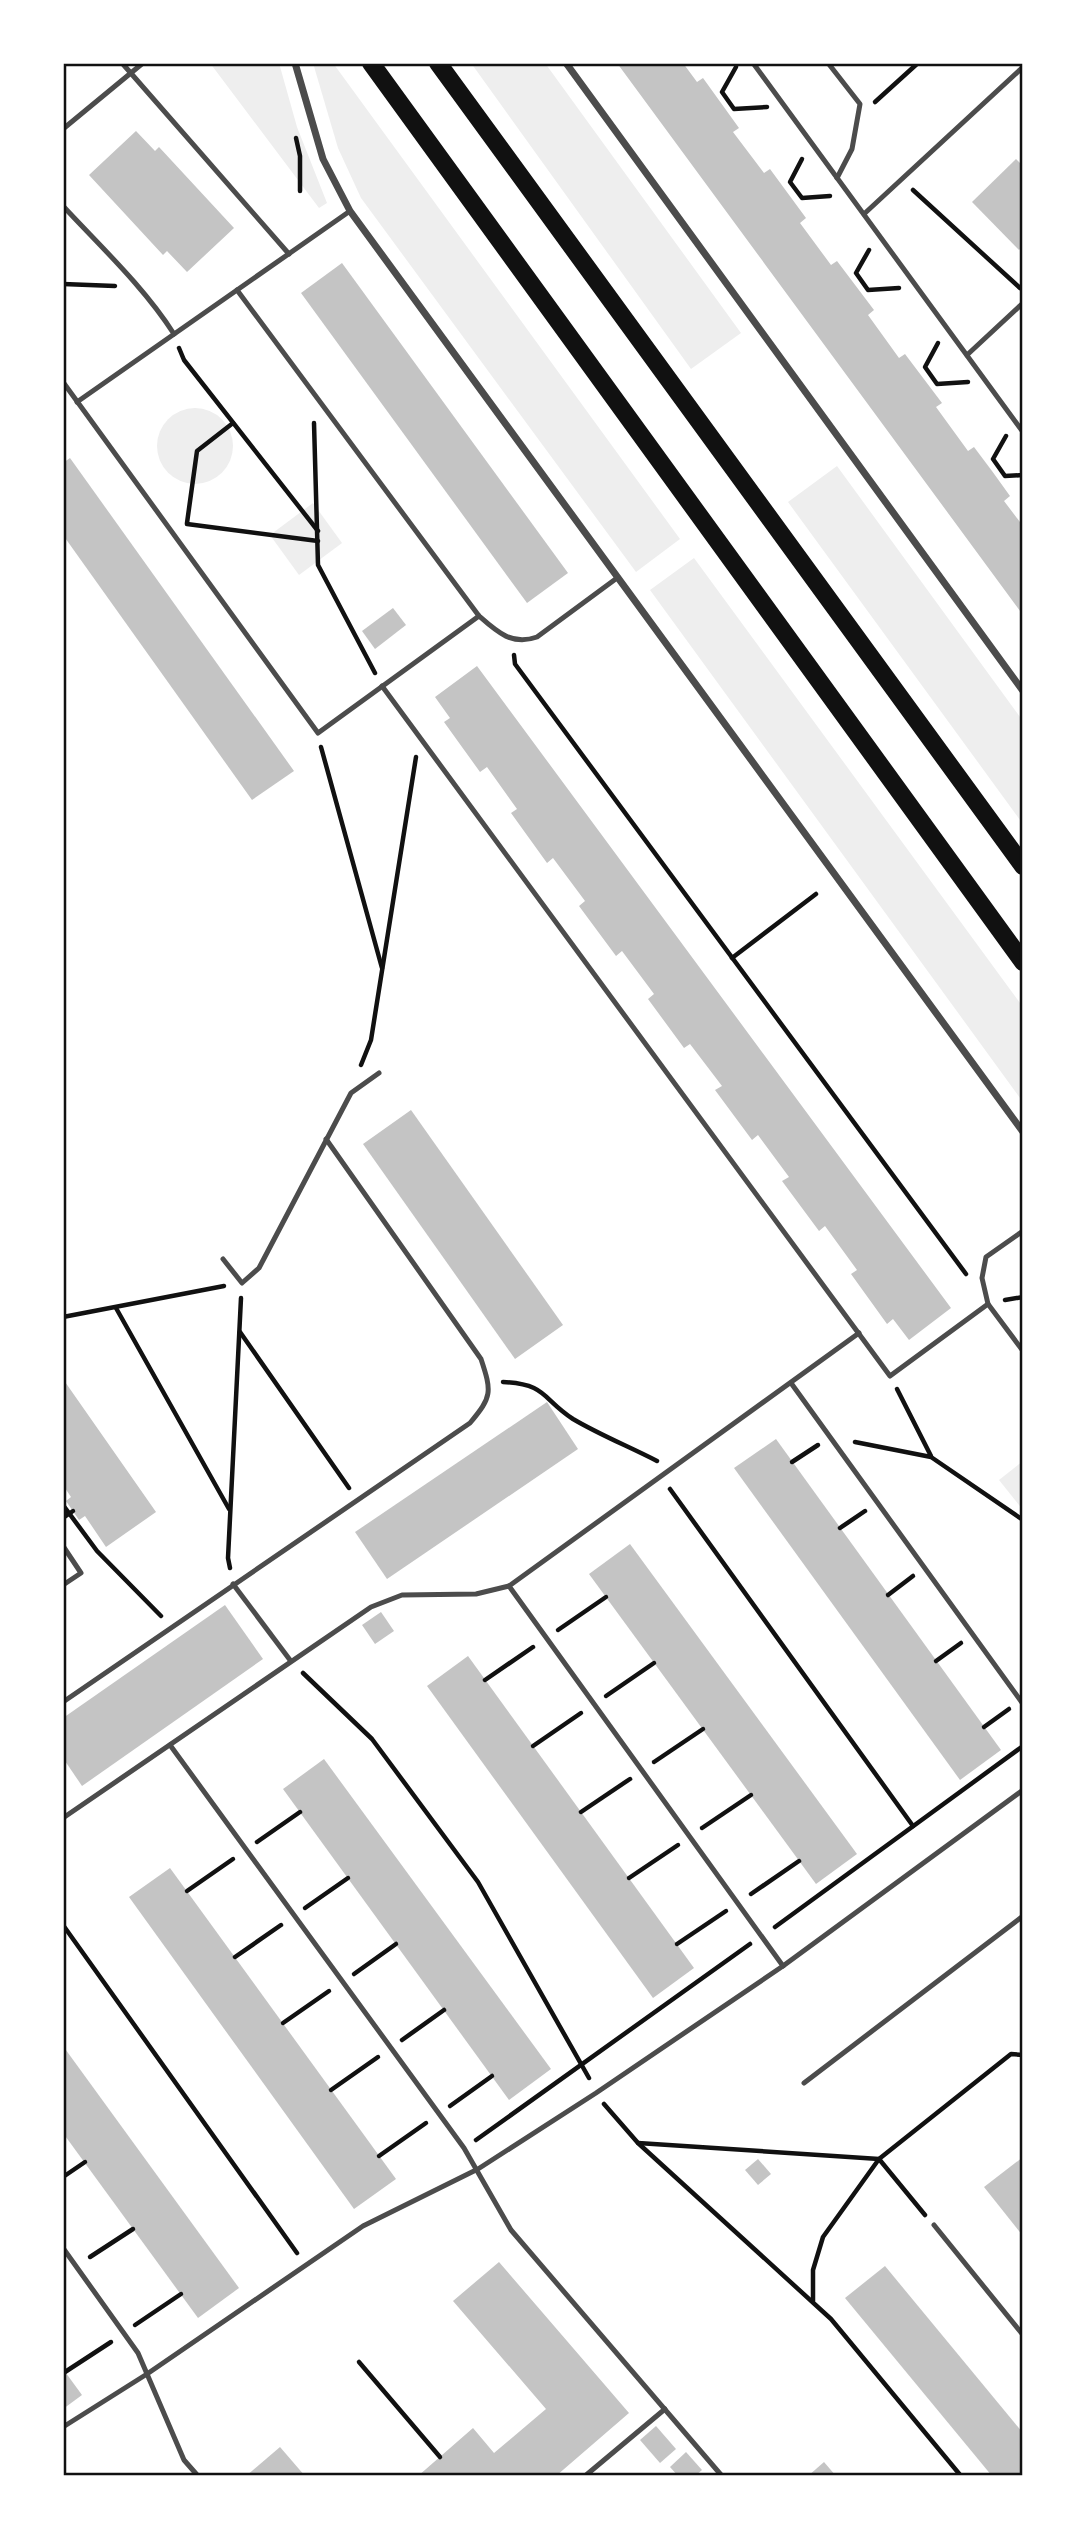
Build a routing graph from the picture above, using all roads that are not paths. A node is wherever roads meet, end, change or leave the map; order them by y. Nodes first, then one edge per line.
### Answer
1 (122, 63) edge
2 (143, 63) edge
3 (295, 63) edge
4 (371, 63) edge
5 (438, 63) edge
6 (566, 63) edge
7 (753, 63) edge
8 (828, 63) edge
9 (1023, 67) edge
10 (131, 73) junction
11 (63, 129) edge
12 (837, 178) junction
13 (63, 206) edge
14 (350, 211) junction
15 (864, 214) junction
16 (289, 254) junction
17 (237, 290) junction
18 (1023, 303) edge
19 (174, 334) junction
20 (967, 355) junction
21 (64, 384) edge
22 (78, 402) junction
23 (1023, 432) edge
24 (617, 579) junction
25 (479, 616) junction
26 (382, 686) junction
27 (1023, 691) edge
28 (1023, 866) edge
29 (1023, 962) edge
30 (379, 1073) dead end
31 (1023, 1132) edge
32 (326, 1139) junction
33 (1023, 1231) edge
34 (223, 1258) dead end
35 (988, 1304) junction
36 (859, 1333) junction
37 (1023, 1351) edge
38 (791, 1383) junction
39 (63, 1546) edge
40 (233, 1584) junction
41 (63, 1585) edge
42 (509, 1586) junction
43 (290, 1660) junction
44 (63, 1702) edge
45 (1022, 1702) edge
46 (170, 1745) junction
47 (1023, 1790) edge
48 (63, 1818) edge
49 (1023, 1916) edge
50 (783, 1966) junction
51 (804, 2083) dead end
52 (478, 2169) junction
53 (934, 2225) road end
54 (63, 2248) edge
55 (1023, 2335) edge
56 (146, 2374) junction
57 (664, 2409) junction
58 (63, 2427) edge
59 (198, 2476) edge
60 (585, 2476) edge
61 (722, 2476) edge

1 - 10 lane
2 - 10 lane
3 - 14 street
4 - 29 main road
5 - 28 main road
6 - 27 street
7 - 12 lane
8 - 12 lane
9 - 15 lane
10 - 11 lane
10 - 16 lane
12 - 15 lane
13 - 19 lane
14 - 16 lane
14 - 24 street
15 - 20 lane
16 - 17 lane
17 - 19 lane
17 - 25 lane
18 - 20 lane
19 - 22 lane
20 - 23 lane
21 - 22 lane
22 - 26 lane
24 - 25 lane
24 - 31 street
25 - 26 lane
26 - 36 lane
30 - 32 lane
32 - 34 lane
32 - 40 lane
33 - 35 lane
35 - 36 lane
35 - 37 lane
36 - 38 lane
38 - 42 lane
38 - 45 lane
39 - 41 lane
40 - 43 lane
40 - 44 lane
42 - 43 lane
42 - 50 lane
43 - 46 lane
46 - 48 lane
46 - 52 lane
47 - 50 lane
49 - 51 lane
50 - 52 lane
52 - 56 lane
52 - 57 lane
53 - 55 lane
54 - 56 lane
56 - 58 lane
56 - 59 lane
57 - 60 lane
57 - 61 lane

